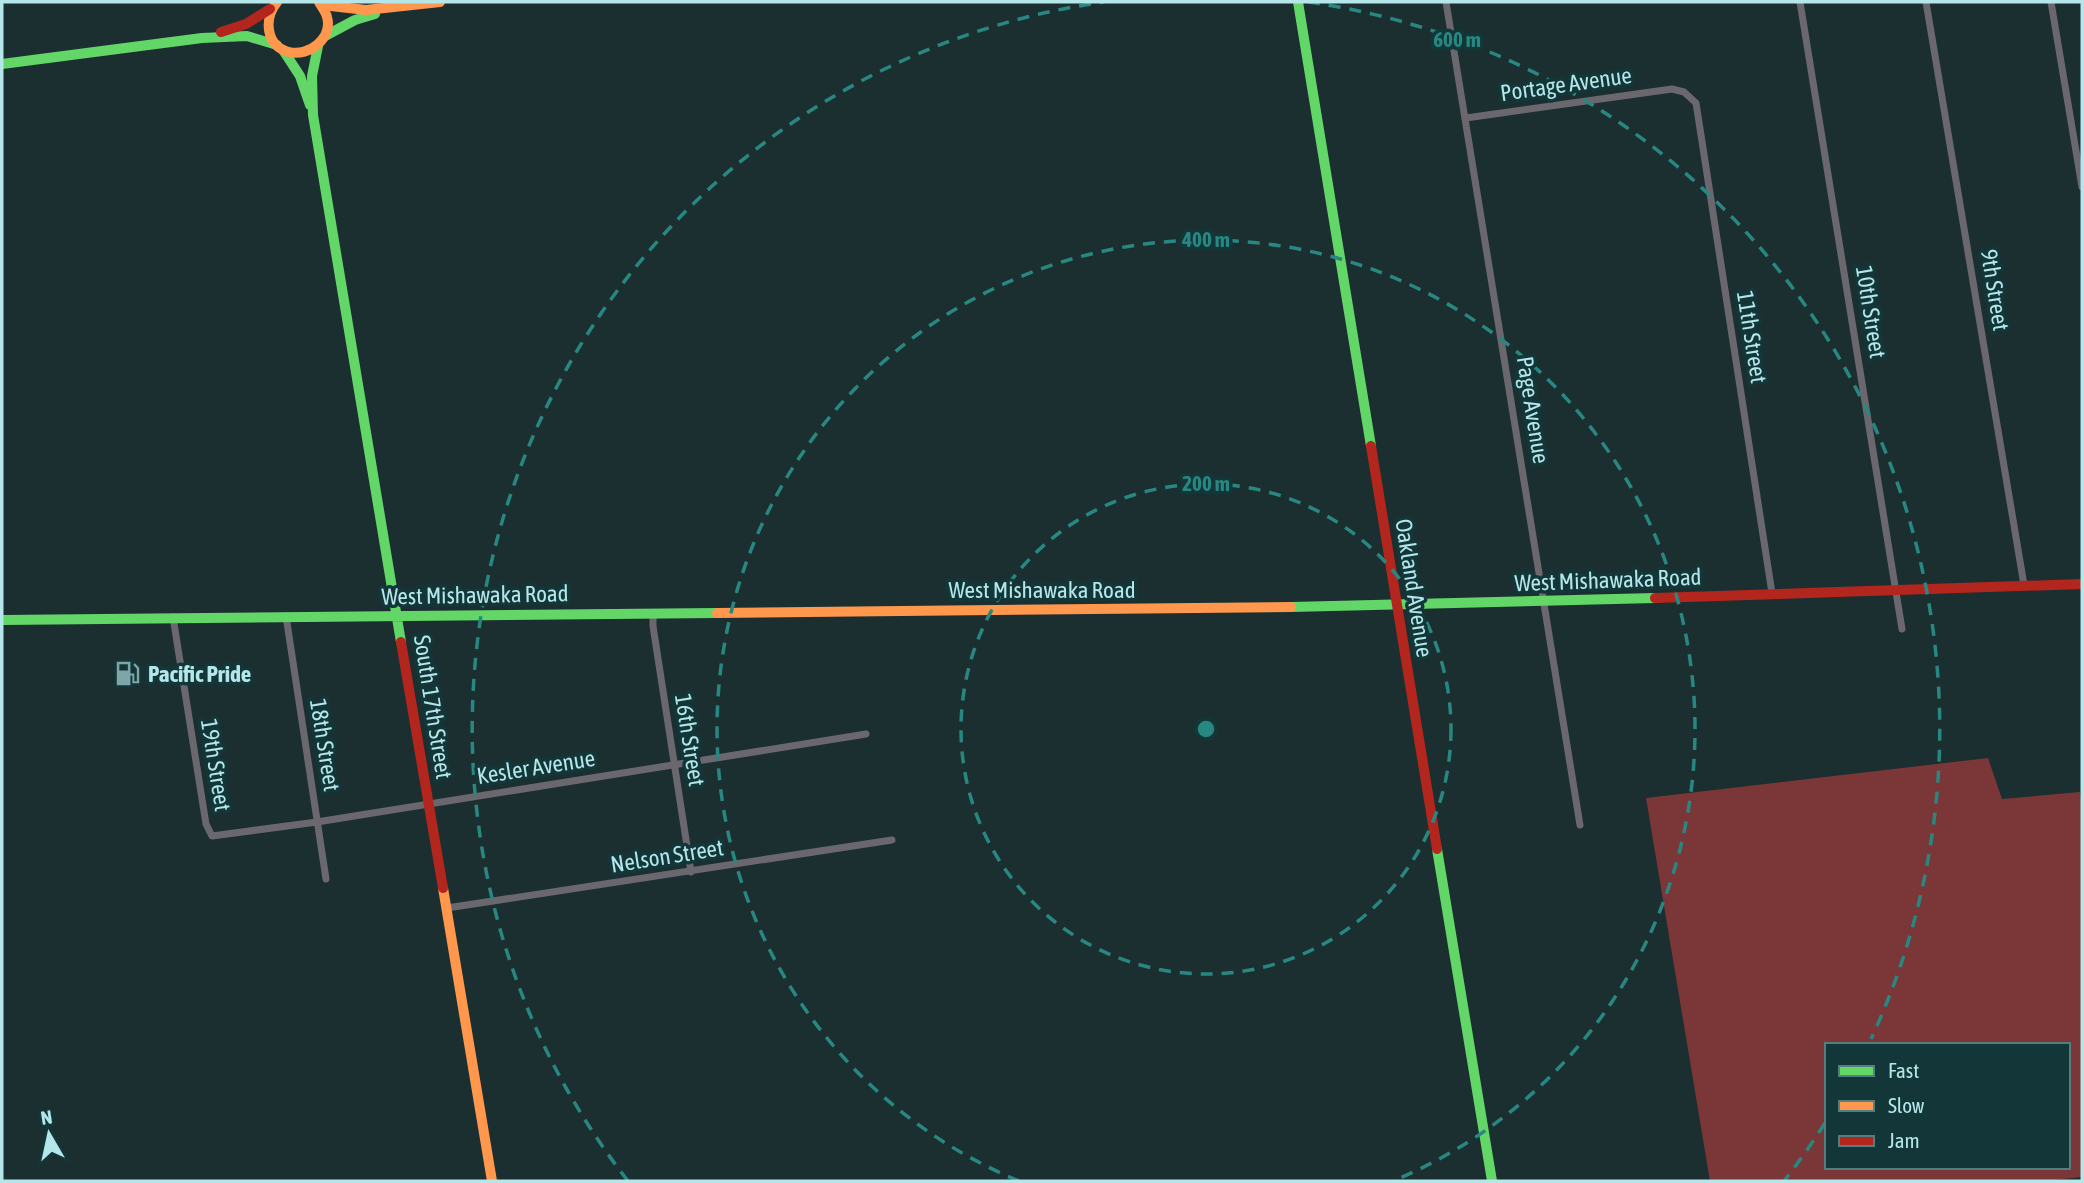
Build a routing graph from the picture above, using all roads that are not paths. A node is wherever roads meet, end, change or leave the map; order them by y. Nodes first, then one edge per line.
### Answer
1 (440, 2) edge
2 (1298, 2) edge
3 (1446, 2) edge
4 (1800, 2) edge
5 (1926, 2) edge
6 (2052, 2) edge
7 (320, 3) edge
8 (274, 4) edge
9 (399, 8) junction
10 (325, 36) junction
11 (202, 38) junction
12 (318, 46) junction
13 (279, 47) junction
14 (2, 64) edge
15 (1672, 89) joint
16 (313, 115) junction
17 (1466, 118) junction
18 (2082, 187) edge
19 (2082, 584) edge
20 (2024, 585) junction
21 (1896, 589) junction
22 (1772, 593) junction
23 (1544, 601) junction
24 (1397, 606) junction
25 (653, 613) junction
26 (286, 616) junction
27 (398, 616) junction
28 (173, 617) junction
29 (2, 620) edge
30 (1902, 629) dead end
31 (866, 733) dead end
32 (674, 765) junction
33 (429, 804) junction
34 (317, 822) junction
35 (1580, 825) dead end
36 (212, 836) joint
37 (892, 840) dead end
38 (691, 872) junction
39 (326, 879) dead end
40 (447, 908) junction
41 (492, 1181) edge
42 (1492, 1181) edge

1 - 9 street
2 - 24 street, Oakland Avenue
3 - 17 street, Page Avenue
4 - 21 street, 10th Street
5 - 20 street, 9th Street
6 - 18 street
7 - 9 street
7 - 10 street
8 - 11 street
8 - 13 street
9 - 10 street
10 - 12 street
11 - 13 street
11 - 14 street
12 - 13 street
12 - 16 street
13 - 16 street
15 - 17 street, Portage Avenue
15 - 22 street, 11th Street
16 - 27 street, South 17th Street
17 - 23 street, Page Avenue
19 - 20 street, West Mishawaka Road
20 - 21 street, West Mishawaka Road
21 - 22 street, West Mishawaka Road
21 - 30 street, 10th Street
22 - 23 street, West Mishawaka Road
23 - 24 street, West Mishawaka Road
23 - 35 street, Page Avenue
24 - 25 street, West Mishawaka Road
24 - 42 street, Oakland Avenue
25 - 27 street, West Mishawaka Road
25 - 32 street, 16th Street
26 - 27 street, West Mishawaka Road
26 - 28 street, West Mishawaka Road
26 - 34 street, 18th Street
27 - 33 street, South 17th Street
28 - 29 street, West Mishawaka Road
28 - 36 street, 19th Street
31 - 32 street, Kesler Avenue
32 - 33 street, Kesler Avenue
32 - 38 street, 16th Street
33 - 34 street, Kesler Avenue
33 - 40 street, South 17th Street
34 - 36 street, Kesler Avenue
34 - 39 street, 18th Street
37 - 38 street, Nelson Street
38 - 40 street, Nelson Street
40 - 41 street, South 17th Street

